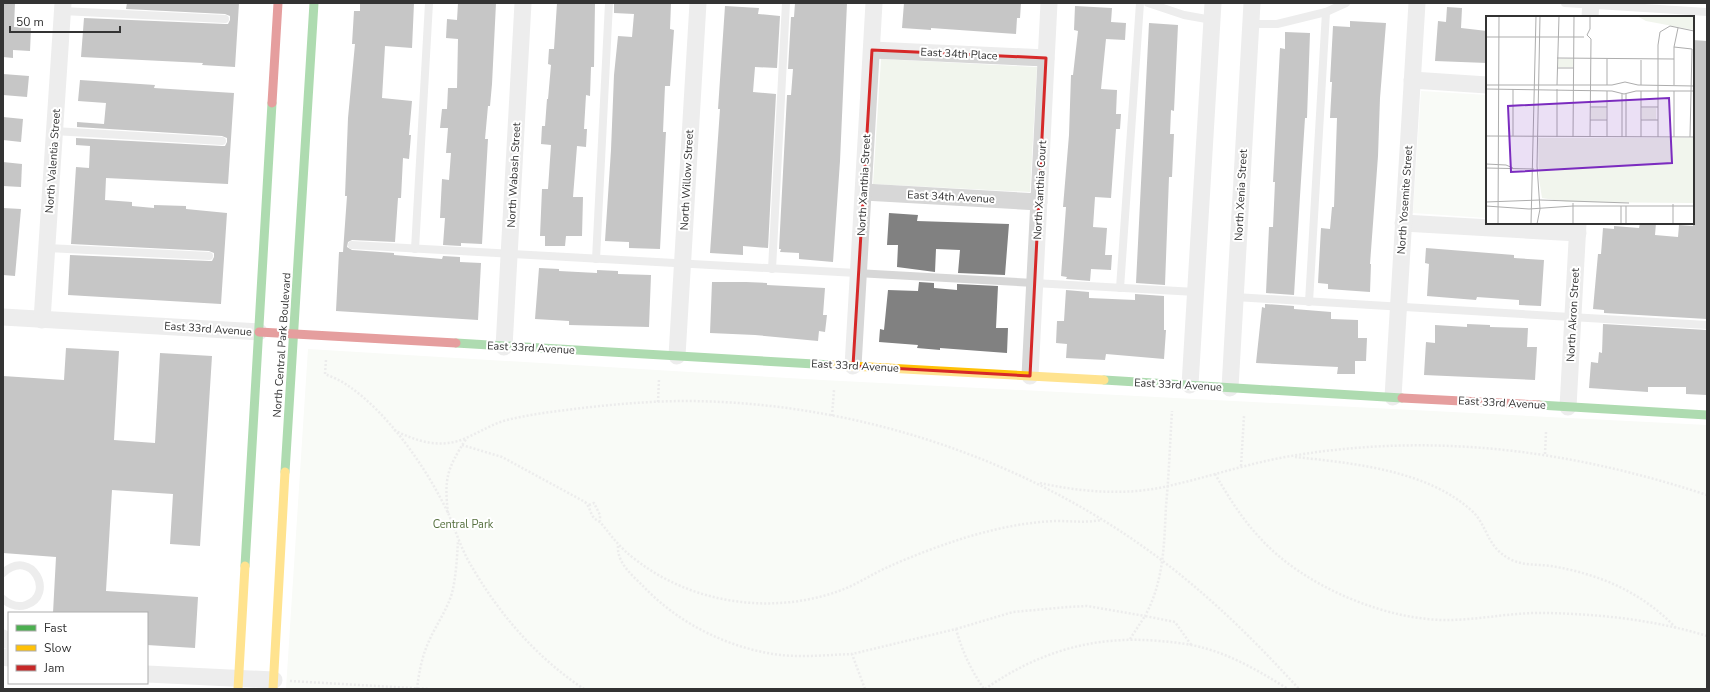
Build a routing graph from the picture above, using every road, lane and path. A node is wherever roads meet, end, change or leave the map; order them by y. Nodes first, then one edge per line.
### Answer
1 (278, 3) edge
2 (314, 3) edge
3 (429, 3) edge
4 (523, 3) edge
5 (609, 3) edge
6 (698, 3) edge
7 (786, 3) edge
8 (874, 3) edge
9 (1049, 3) edge
10 (1140, 3) edge
11 (1148, 3) edge
12 (1213, 3) edge
13 (1252, 3) edge
14 (1346, 3) edge
15 (1417, 3) edge
16 (1565, 3) edge
17 (62, 7) edge
18 (1591, 8) edge
19 (1326, 12) junction
20 (1707, 12) edge
21 (225, 19) dead end
22 (1212, 20) junction
23 (1251, 24) junction
24 (872, 50) junction
25 (1046, 58) junction
26 (1412, 80) junction
27 (1486, 85) edge
28 (54, 131) junction
29 (222, 141) dead end
30 (864, 192) junction
31 (1039, 202) junction
32 (1403, 223) junction
33 (1578, 228) edge
34 (352, 245) dead end
35 (47, 248) junction
36 (415, 249) junction
37 (509, 254) junction
38 (209, 256) dead end
39 (596, 259) junction
40 (682, 264) junction
41 (772, 268) junction
42 (859, 273) junction
43 (1035, 283) junction
44 (1120, 288) junction
45 (1196, 292) junction
46 (1236, 298) junction
47 (1309, 302) junction
48 (1398, 307) junction
49 (3, 317) edge
50 (1573, 317) junction
51 (42, 320) junction
52 (1707, 325) edge
53 (259, 332) junction
54 (295, 334) junction
55 (504, 346) junction
56 (677, 356) junction
57 (326, 360) dead end
58 (853, 366) junction
59 (1030, 376) junction
60 (658, 379) dead end
61 (1190, 385) junction
62 (1230, 388) junction
63 (834, 390) dead end
64 (1393, 397) junction
65 (658, 402) junction
66 (1568, 407) junction
67 (1172, 411) dead end
68 (1707, 415) edge
69 (832, 416) junction
70 (1244, 416) dead end
71 (394, 430) junction
72 (1546, 432) dead end
73 (466, 438) junction
74 (462, 445) junction
75 (1545, 454) junction
76 (1290, 456) junction
77 (1241, 466) junction
78 (1215, 474) junction
79 (1037, 483) junction
80 (1168, 486) junction
81 (1707, 495) edge
82 (589, 505) junction
83 (448, 515) junction
84 (1102, 520) junction
85 (600, 521) junction
86 (458, 540) junction
87 (618, 546) junction
88 (1163, 561) junction
89 (3, 573) edge
90 (3, 599) edge
91 (28, 605) junction
92 (30, 612) edge
93 (1145, 616) junction
94 (1676, 628) junction
95 (956, 629) junction
96 (1707, 636) edge
97 (1130, 639) junction
98 (1192, 646) junction
99 (852, 654) junction
100 (148, 674) edge
101 (239, 684) edge
102 (274, 685) edge
103 (417, 689) edge
104 (429, 689) edge
105 (584, 689) edge
106 (865, 689) edge
107 (984, 689) edge
108 (1288, 689) edge
109 (1299, 689) edge

1 - 53 street, North Central Park Boulevard
2 - 54 street, North Central Park Boulevard
3 - 36 lane
4 - 37 street, North Wabash Street
5 - 39 lane
6 - 40 street, North Willow Street
7 - 41 lane
8 - 24 street, North Xanthia Street
9 - 25 street, North Xanthia Court
10 - 44 lane
11 - 22 lane
12 - 22 street
13 - 23 street, North Xenia Street
14 - 19 lane
15 - 26 street, North Yosemite Street
16 - 18 lane
17 - 21 lane
17 - 28 street, North Valentia Street
18 - 20 lane
19 - 23 lane
19 - 47 lane
22 - 45 street
23 - 46 street, North Xenia Street
24 - 25 street, East 34th Place
24 - 30 street, North Xanthia Street
25 - 31 street, North Xanthia Court
26 - 27 street
26 - 32 street, North Yosemite Street
28 - 29 lane
28 - 35 street, North Valentia Street
30 - 31 street, East 34th Avenue
30 - 42 street, North Xanthia Street
31 - 43 street, North Xanthia Court
32 - 33 street
32 - 48 street, North Yosemite Street
33 - 50 street, North Akron Street
34 - 36 lane
35 - 38 lane
35 - 51 street, North Valentia Street
36 - 37 lane
37 - 39 lane
37 - 55 street, North Wabash Street
39 - 40 lane
40 - 41 lane
40 - 56 street, North Willow Street
41 - 42 lane
42 - 43 lane
42 - 58 street, North Xanthia Street
43 - 44 lane
43 - 59 street, North Xanthia Court
44 - 45 lane
45 - 61 street
46 - 47 lane
46 - 62 street, North Xenia Street
47 - 48 lane
48 - 50 lane
48 - 64 street, North Yosemite Street
49 - 51 street, East 33rd Avenue
50 - 52 lane
50 - 66 street, North Akron Street
51 - 53 street, East 33rd Avenue
53 - 54 street, East 33rd Avenue
53 - 101 street, North Central Park Boulevard
54 - 55 street, East 33rd Avenue
54 - 102 street, North Central Park Boulevard
55 - 56 street, East 33rd Avenue
56 - 58 street, East 33rd Avenue
57 - 71 path
58 - 59 street, East 33rd Avenue
59 - 61 street, East 33rd Avenue
60 - 65 path
61 - 62 street, East 33rd Avenue
62 - 64 street, East 33rd Avenue
63 - 69 path
64 - 66 street, East 33rd Avenue
65 - 69 path
65 - 73 path
66 - 68 street, East 33rd Avenue
67 - 80 path
69 - 79 path
70 - 77 path
71 - 73 path
71 - 83 path
72 - 75 path
73 - 74 path
74 - 82 path
74 - 83 path
75 - 76 path
75 - 81 path
76 - 77 path
76 - 94 path
77 - 78 path
78 - 80 path
78 - 94 path
79 - 80 path
79 - 84 path
80 - 88 path
82 - 85 path
82 - 85 path
83 - 86 path
84 - 87 path
84 - 88 path
85 - 87 path
86 - 103 path
86 - 105 path
87 - 99 path
88 - 93 path
88 - 109 path
89 - 91 lane
90 - 91 lane
91 - 92 lane
93 - 95 path
93 - 97 path
93 - 98 path
94 - 96 path
95 - 99 path
95 - 107 path
97 - 98 path
97 - 107 path
98 - 108 path
99 - 106 path
100 - 101 street
101 - 102 street
102 - 103 path
103 - 104 path

